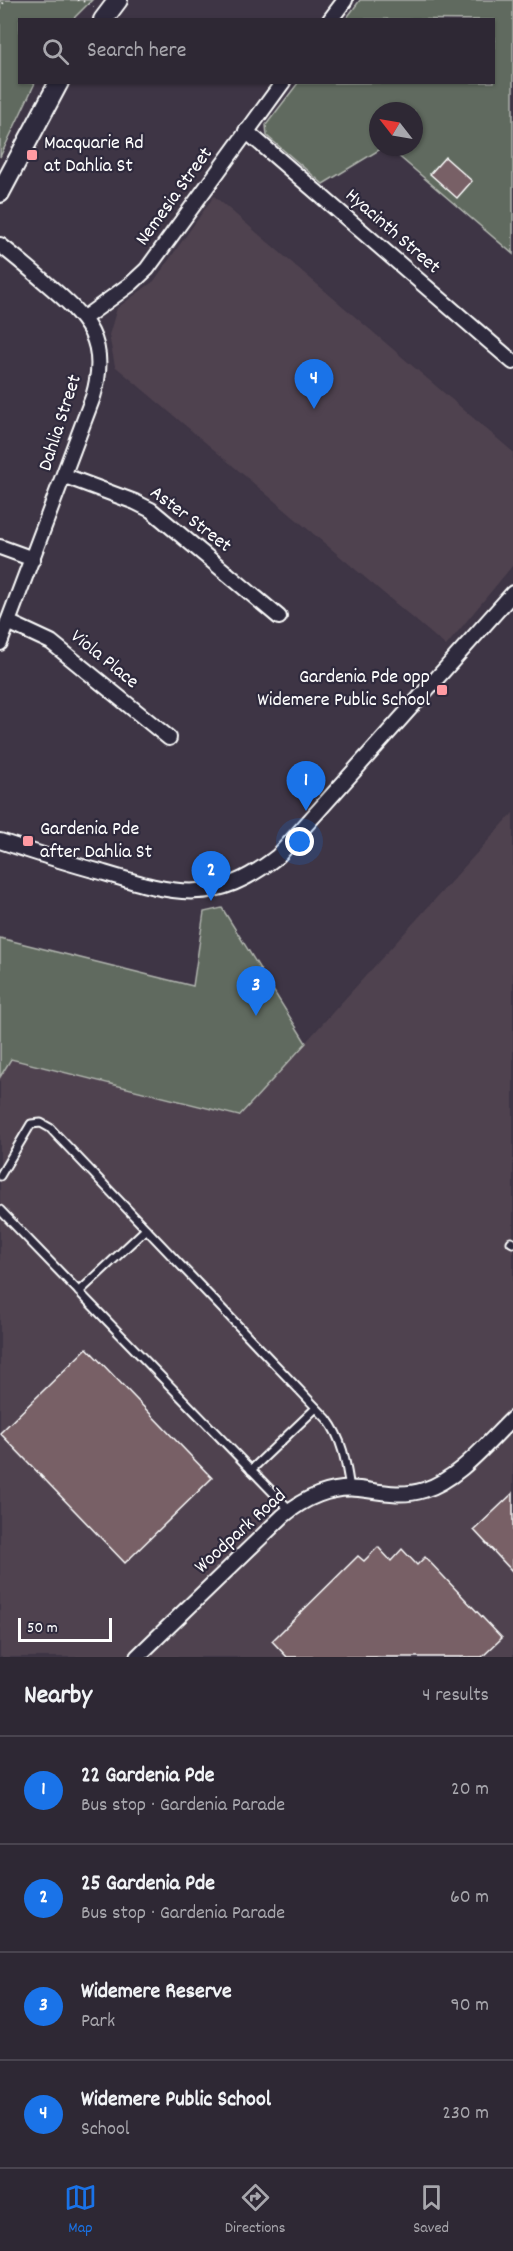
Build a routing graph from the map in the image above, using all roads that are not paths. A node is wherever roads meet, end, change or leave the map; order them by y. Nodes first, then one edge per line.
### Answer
1 (118, 0) edge
2 (345, 0) edge
3 (105, 17) edge
4 (332, 18) edge
5 (58, 84) edge
6 (281, 84) edge
7 (246, 131) junction
8 (0, 193) edge
9 (0, 245) edge
10 (84, 318) junction
11 (513, 362) edge
12 (65, 476) junction
13 (0, 547) edge
14 (33, 559) junction
15 (513, 593) edge
16 (279, 617) dead end
17 (8, 622) junction
18 (0, 644) edge
19 (169, 738) dead end
20 (0, 841) edge
21 (0, 1176) edge
22 (0, 1210) edge
23 (146, 1229) junction
24 (79, 1292) junction
25 (316, 1408) junction
26 (513, 1418) edge
27 (251, 1470) junction
28 (350, 1489) junction
29 (290, 1510) junction
30 (137, 1657) edge

1 - 3 street
2 - 4 street
5 - 8 street
6 - 7 street, Nemesia Street
7 - 10 street, Nemesia Street
7 - 11 street, Hyacinth Street
9 - 10 street, Dahlia Street
10 - 12 street, Dahlia Street
12 - 14 street, Dahlia Street
12 - 16 street, Aster Street
13 - 14 street
14 - 17 street, Dahlia Street
15 - 20 street
17 - 18 street, Dahlia Street
17 - 19 street, Viola Place
21 - 23 lane
22 - 24 lane
23 - 24 lane
23 - 25 lane
24 - 27 lane
25 - 27 lane
25 - 28 lane
26 - 28 street, Woodpark Road
27 - 29 lane
28 - 29 street, Woodpark Road
29 - 30 street, Woodpark Road

